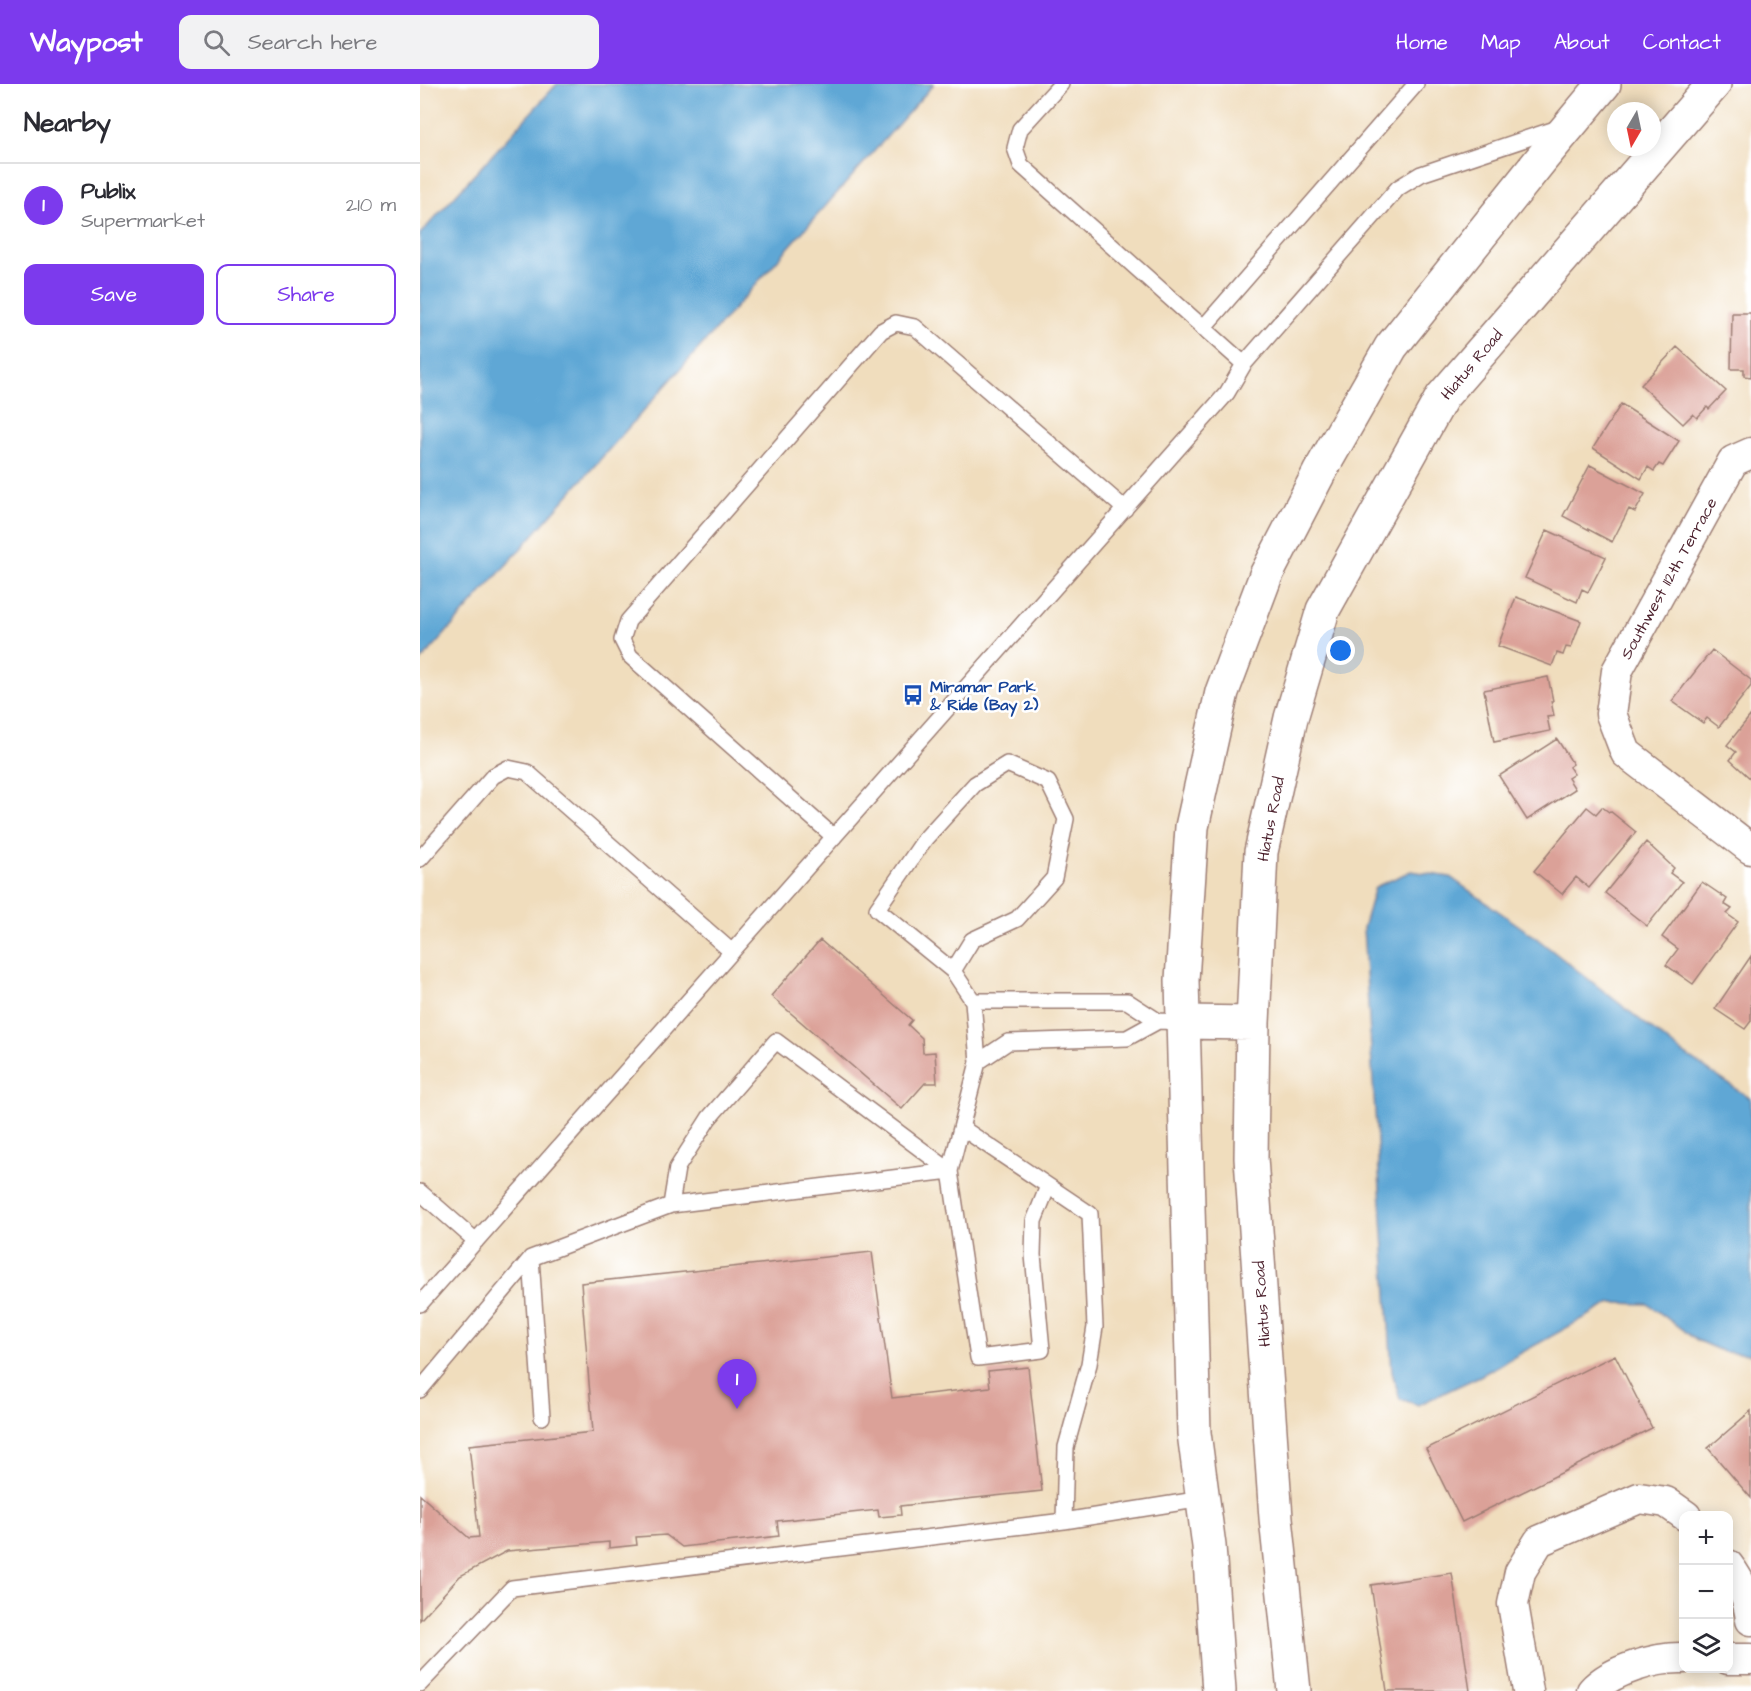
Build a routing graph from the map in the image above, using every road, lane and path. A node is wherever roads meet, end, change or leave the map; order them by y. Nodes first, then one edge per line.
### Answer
1 (1061, 84) edge
2 (1416, 84) edge
3 (1604, 84) edge
4 (1714, 84) edge
5 (1571, 124) junction
6 (1203, 328) junction
7 (1244, 364) junction
8 (1751, 453) edge
9 (1125, 508) junction
10 (834, 837) junction
11 (1751, 849) edge
12 (420, 859) edge
13 (732, 952) junction
14 (953, 971) junction
15 (973, 1001) junction
16 (1171, 1022) junction
17 (1253, 1023) junction
18 (978, 1062) junction
19 (962, 1128) junction
20 (951, 1171) junction
21 (1048, 1186) junction
22 (420, 1192) edge
23 (671, 1205) junction
24 (476, 1241) junction
25 (531, 1258) junction
26 (420, 1304) edge
27 (420, 1390) edge
28 (542, 1417) dead end
29 (1202, 1499) junction
30 (1676, 1509) edge
31 (1064, 1521) junction
32 (1733, 1572) edge
33 (1751, 1620) edge
34 (1679, 1658) edge
35 (1733, 1659) edge
36 (1751, 1659) edge
37 (420, 1684) edge
38 (1219, 1691) edge
39 (1294, 1691) edge
40 (1528, 1691) edge
41 (1592, 1691) edge

1 - 6 lane
2 - 6 lane
3 - 5 main road
4 - 17 main road, Hiatus Road
5 - 7 lane
5 - 16 main road
6 - 7 lane
7 - 9 lane
8 - 11 street, Southwest 112th Terrace
9 - 10 lane
9 - 10 lane
10 - 13 lane
12 - 13 lane
13 - 24 lane
14 - 14 lane
14 - 15 lane
15 - 16 lane
15 - 18 lane
16 - 17 main road
16 - 18 lane
16 - 29 main road
17 - 39 main road, Hiatus Road
18 - 19 lane
19 - 20 lane
19 - 21 lane
20 - 21 lane
20 - 23 lane
20 - 23 lane
21 - 31 lane
22 - 24 lane
23 - 25 lane
24 - 26 lane
25 - 27 lane
25 - 28 lane
29 - 31 lane
29 - 38 main road
30 - 40 street
31 - 37 lane
32 - 33 street
34 - 41 street
35 - 36 street

